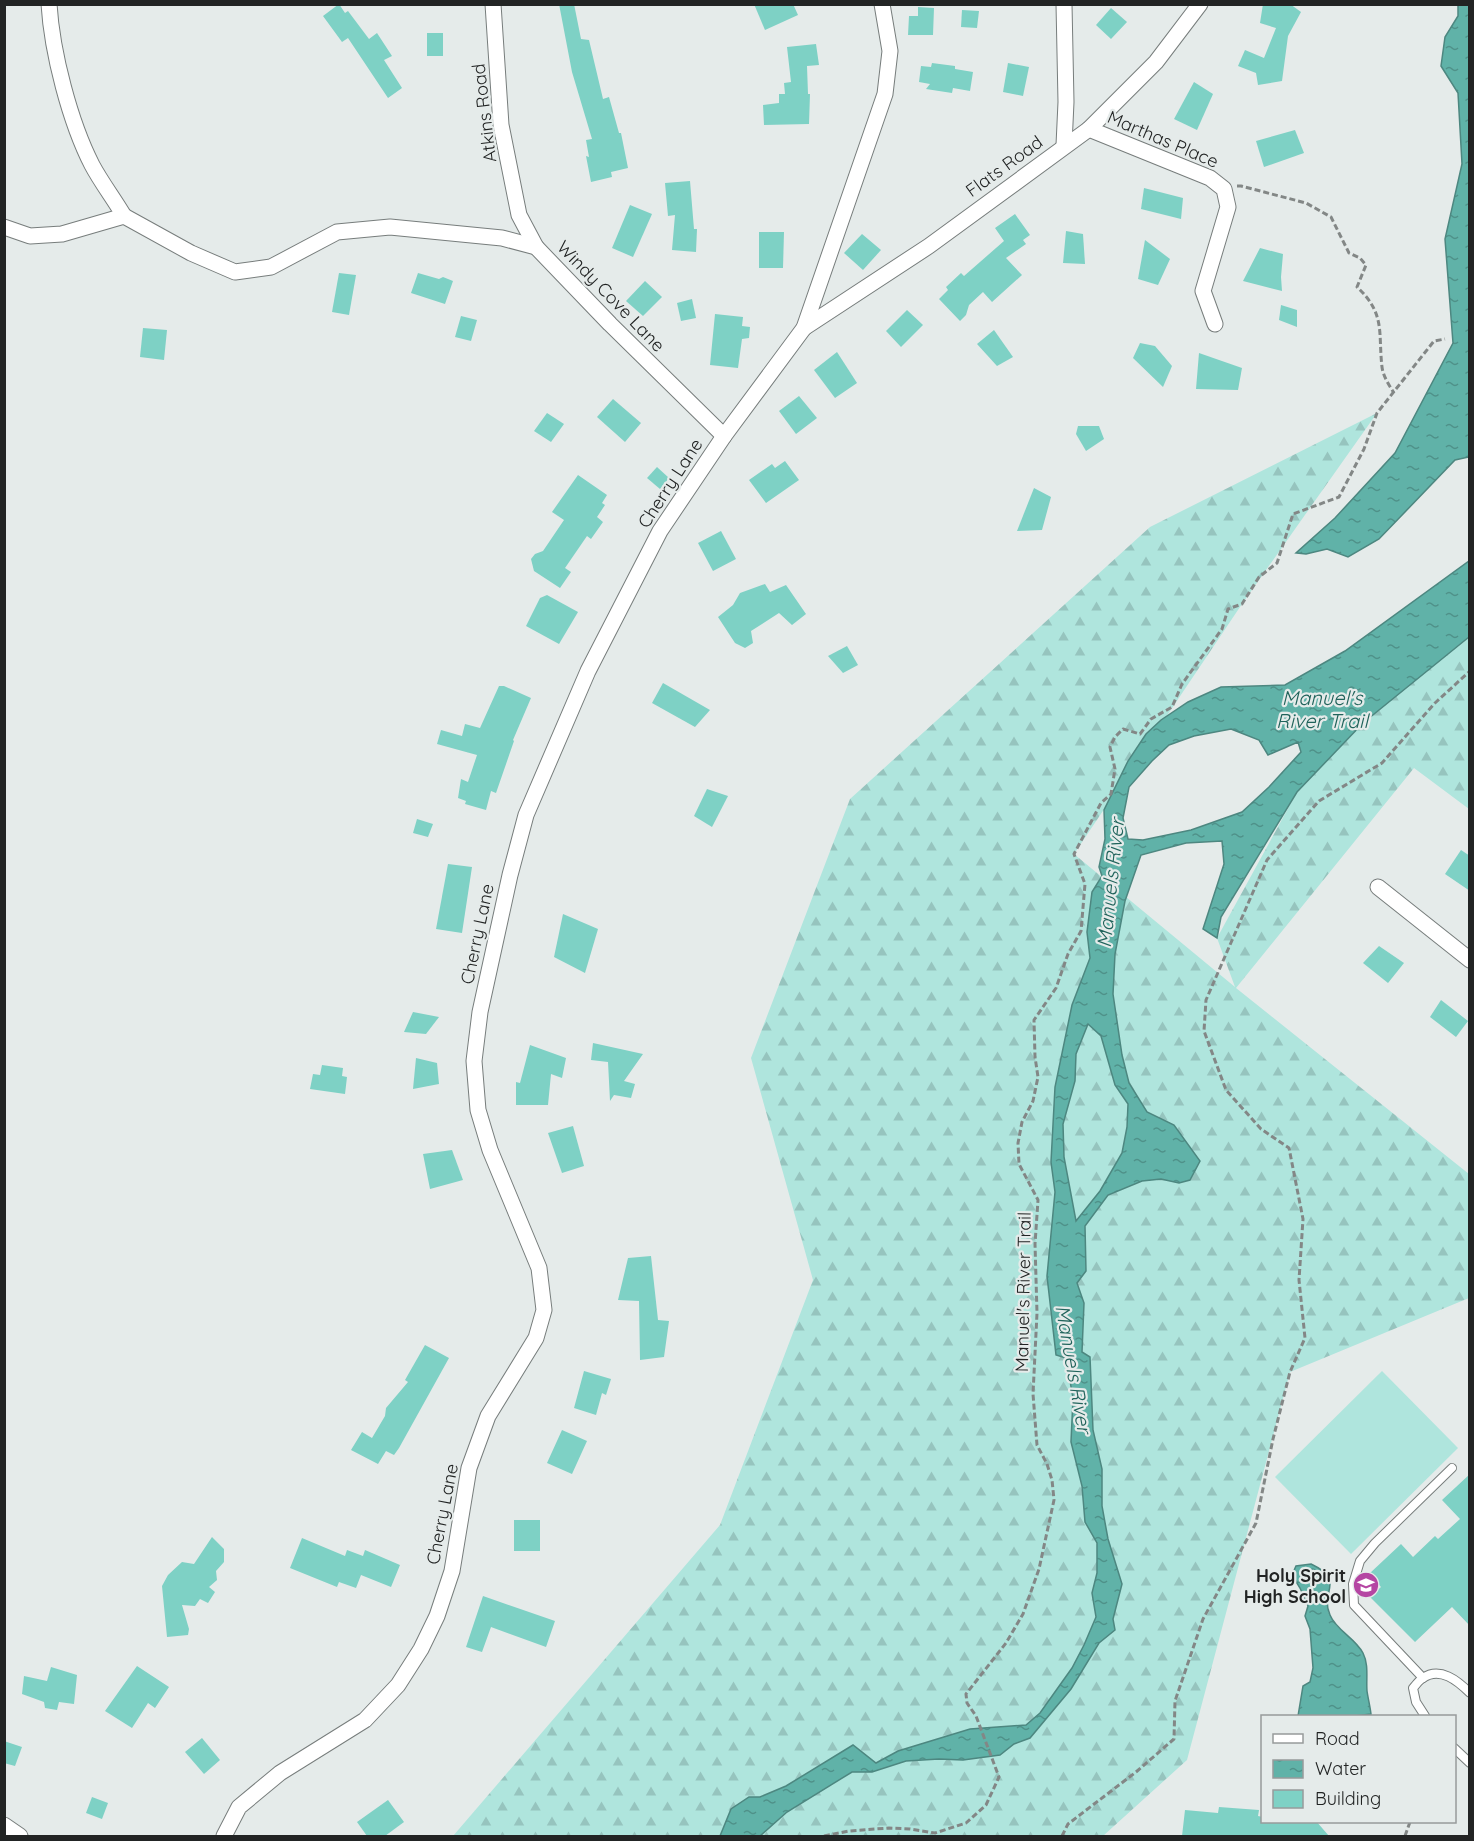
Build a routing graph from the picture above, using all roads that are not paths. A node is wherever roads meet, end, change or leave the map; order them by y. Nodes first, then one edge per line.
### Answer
1 (49, 4) edge
2 (493, 4) edge
3 (882, 4) edge
4 (1064, 4) edge
5 (1200, 4) edge
6 (1089, 129) junction
7 (1064, 145) junction
8 (124, 216) junction
9 (4, 227) edge
10 (537, 247) junction
11 (1215, 324) dead end
12 (804, 328) junction
13 (724, 436) junction
14 (1378, 886) dead end
15 (1470, 960) edge
16 (1452, 1468) dead end
17 (1422, 1678) junction
18 (1470, 1693) edge
19 (1424, 1715) edge
20 (1456, 1749) edge
21 (1470, 1763) edge
22 (4, 1825) edge
23 (20, 1836) edge
24 (224, 1836) edge

1 - 8 street
2 - 10 street, Atkins Road
3 - 12 street, Cherry Lane
4 - 7 street
5 - 6 street, Flats Road
6 - 7 street, Flats Road
6 - 11 street, Marthas Place
7 - 12 street, Flats Road
8 - 9 street
8 - 10 street, Windy Cove Lane
10 - 13 street, Windy Cove Lane
12 - 13 street, Cherry Lane
13 - 24 street, Cherry Lane
14 - 15 street
16 - 17 lane
17 - 18 lane
17 - 19 lane
20 - 21 lane
22 - 23 street

